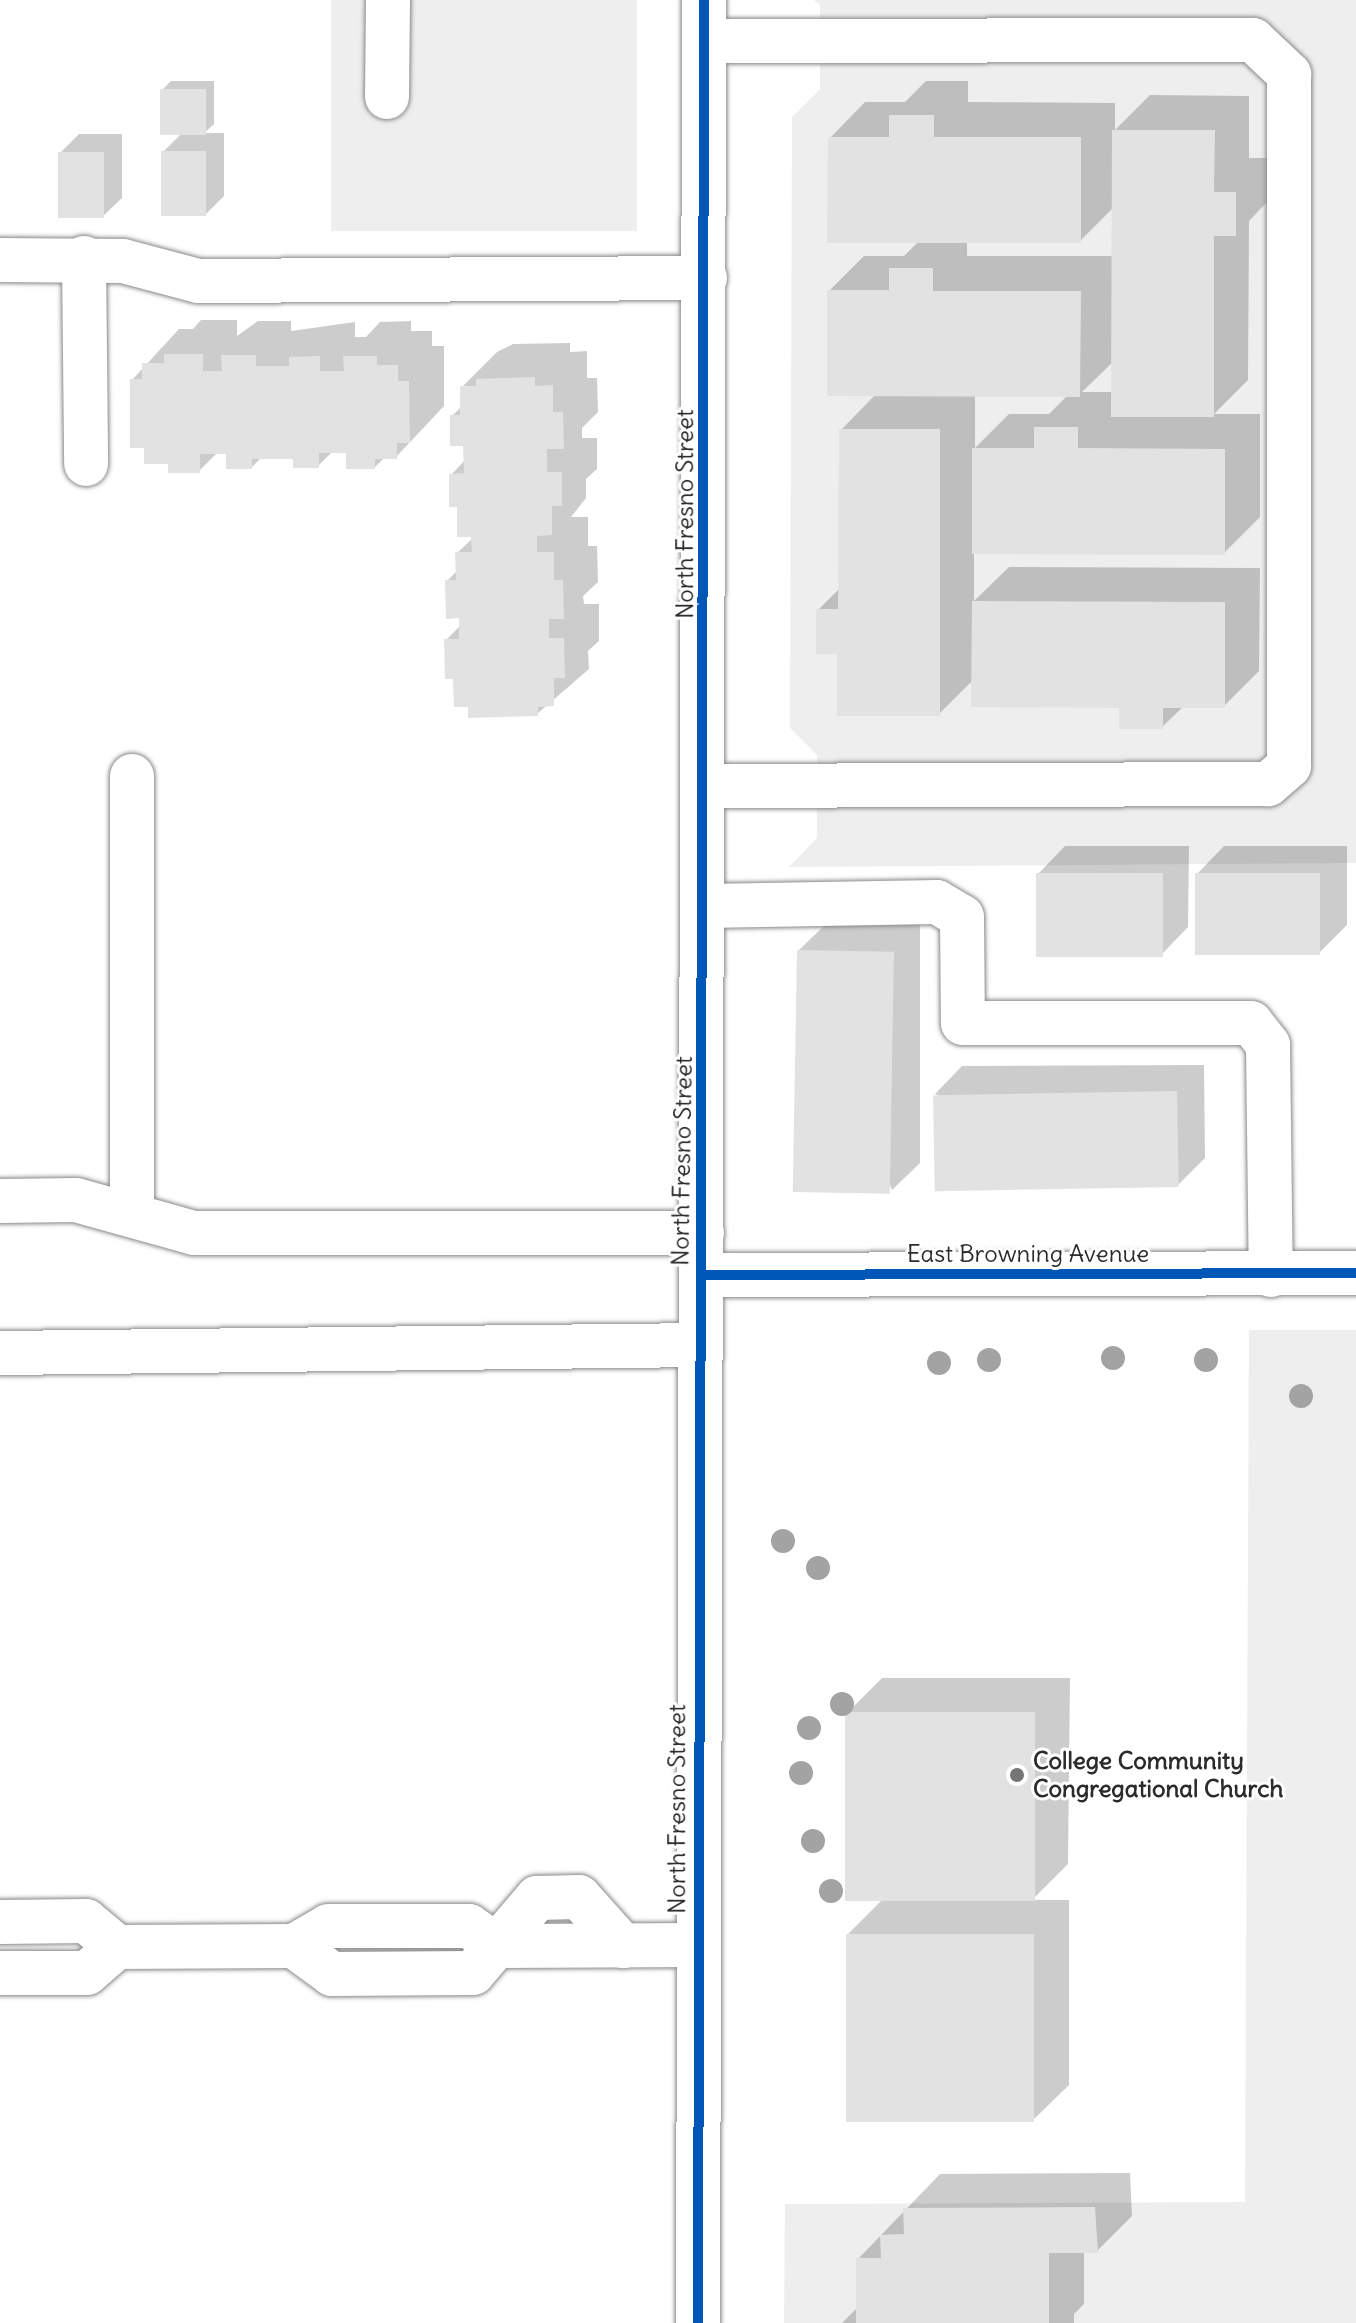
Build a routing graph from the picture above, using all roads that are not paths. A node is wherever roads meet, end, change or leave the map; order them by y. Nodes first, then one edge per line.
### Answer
1 (388, 0) edge
2 (704, 20) edge
3 (387, 97) dead end
4 (84, 258) junction
5 (0, 260) edge
6 (705, 278) junction
7 (86, 464) dead end
8 (132, 776) dead end
9 (705, 786) junction
10 (705, 906) junction
11 (0, 1201) edge
12 (132, 1212) junction
13 (701, 1254) junction
14 (1356, 1273) edge
15 (1271, 1275) junction
16 (700, 1345) junction
17 (0, 1353) edge
18 (0, 1922) edge
19 (697, 1945) junction
20 (117, 1947) junction
21 (0, 1973) edge
22 (698, 2323) edge

1 - 3 main road
2 - 6 main road, North Fresno Street
2 - 9 main road
4 - 5 main road
4 - 6 main road
4 - 7 main road
6 - 9 main road, North Fresno Street
8 - 12 main road
9 - 10 main road, North Fresno Street
10 - 13 main road, North Fresno Street
10 - 15 main road
11 - 12 main road, East Browning Avenue
12 - 13 main road, East Browning Avenue
13 - 15 main road, East Browning Avenue
13 - 16 main road, North Fresno Street
14 - 15 main road, East Browning Avenue
16 - 17 main road
16 - 19 main road, North Fresno Street
18 - 20 main road
19 - 20 main road
19 - 22 main road, North Fresno Street
20 - 21 main road

